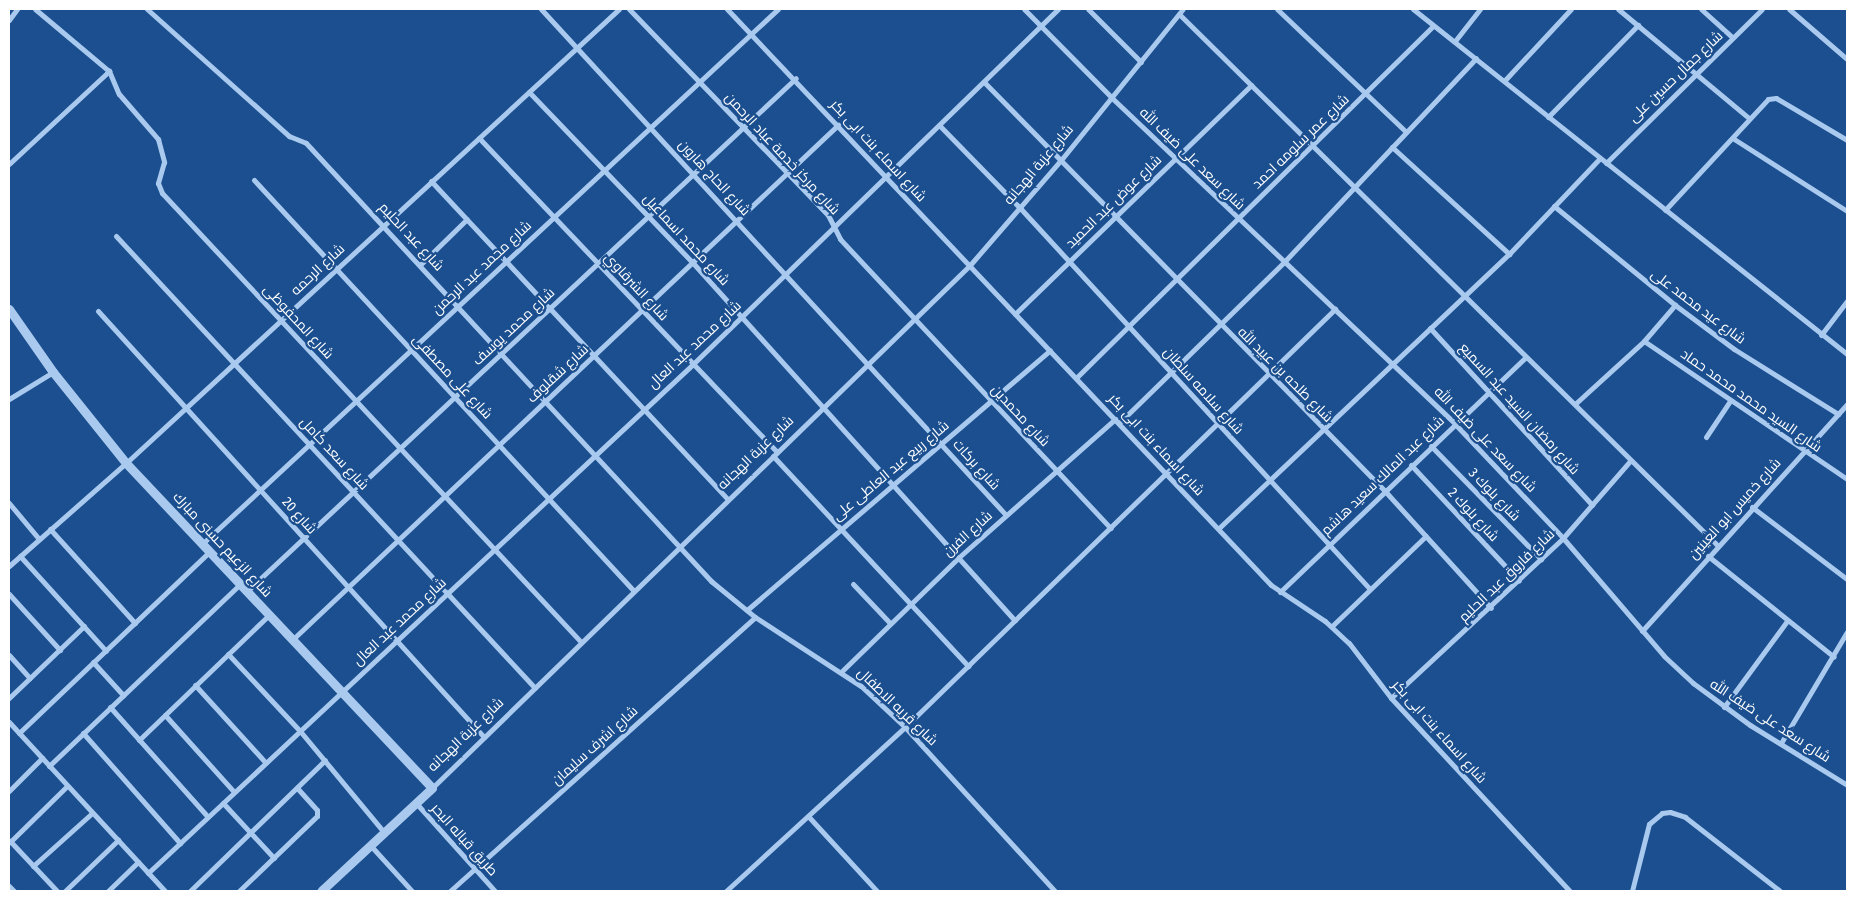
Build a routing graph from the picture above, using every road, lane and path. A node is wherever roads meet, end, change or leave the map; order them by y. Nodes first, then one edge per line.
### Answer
1 (16, 9) edge
2 (35, 9) edge
3 (148, 9) edge
4 (541, 9) edge
5 (619, 9) edge
6 (629, 9) edge
7 (727, 9) edge
8 (778, 9) edge
9 (1024, 9) edge
10 (1058, 9) edge
11 (1088, 9) edge
12 (1183, 9) edge
13 (1277, 9) edge
14 (1413, 9) edge
15 (1480, 9) edge
16 (1572, 9) edge
17 (1618, 9) edge
18 (1701, 9) edge
19 (1762, 9) edge
20 (1789, 9) edge
21 (1179, 14) junction
22 (9, 20) edge
23 (1638, 25) junction
24 (1043, 26) junction
25 (1433, 26) junction
26 (752, 33) junction
27 (1732, 37) junction
28 (1455, 42) junction
29 (577, 48) junction
30 (1476, 58) junction
31 (1847, 59) edge
32 (1141, 62) junction
33 (109, 71) junction
34 (1695, 72) junction
35 (796, 78) junction
36 (1505, 80) junction
37 (699, 82) junction
38 (984, 82) junction
39 (1251, 85) junction
40 (529, 92) junction
41 (1367, 93) junction
42 (1112, 98) junction
43 (1548, 117) junction
44 (1749, 118) junction
45 (838, 125) junction
46 (940, 126) junction
47 (651, 127) junction
48 (743, 127) junction
49 (1406, 132) junction
50 (479, 138) junction
51 (1734, 139) junction
52 (1847, 140) edge
53 (1313, 146) junction
54 (1392, 147) junction
55 (1176, 158) junction
56 (1600, 158) junction
57 (1061, 160) junction
58 (1606, 163) junction
59 (9, 164) edge
60 (604, 170) junction
61 (694, 173) junction
62 (788, 173) junction
63 (887, 177) junction
64 (254, 180) dead end
65 (431, 181) junction
66 (1356, 188) junction
67 (1554, 206) junction
68 (1021, 209) junction
69 (1665, 210) junction
70 (1847, 211) edge
71 (648, 216) junction
72 (1115, 216) junction
73 (554, 217) junction
74 (1239, 218) junction
75 (467, 219) junction
76 (738, 220) junction
77 (384, 224) junction
78 (834, 228) junction
79 (116, 236) dead end
80 (1509, 254) junction
81 (506, 261) junction
82 (1069, 261) junction
83 (1284, 262) junction
84 (598, 263) junction
85 (692, 263) junction
86 (421, 264) junction
87 (970, 265) junction
88 (336, 269) junction
89 (787, 274) junction
90 (1176, 280) junction
91 (1464, 297) junction
92 (1847, 301) edge
93 (459, 305) junction
94 (1675, 305) junction
95 (550, 308) junction
96 (9, 309) edge
97 (1335, 309) junction
98 (642, 310) junction
99 (98, 311) dead end
100 (1015, 314) junction
101 (742, 317) junction
102 (914, 319) junction
103 (281, 320) junction
104 (1129, 326) junction
105 (1220, 326) junction
106 (1430, 328) junction
107 (1821, 335) junction
108 (1644, 341) junction
109 (411, 350) junction
110 (1050, 350) junction
111 (502, 352) junction
112 (1847, 354) edge
113 (594, 355) junction
114 (1526, 358) junction
115 (1392, 361) junction
116 (234, 363) junction
117 (869, 363) junction
118 (693, 364) junction
119 (53, 372) junction
120 (1171, 372) junction
121 (1269, 375) junction
122 (1076, 378) junction
123 (1490, 391) junction
124 (455, 397) junction
125 (9, 399) edge
126 (547, 400) junction
127 (356, 401) junction
128 (991, 401) junction
129 (1730, 401) junction
130 (1575, 404) junction
131 (1847, 404) edge
132 (186, 408) junction
133 (822, 408) junction
134 (644, 409) junction
135 (1838, 414) junction
136 (1117, 421) junction
137 (1218, 424) junction
138 (1455, 424) junction
139 (1321, 428) junction
140 (1706, 437) dead end
141 (940, 443) junction
142 (309, 444) junction
143 (499, 445) junction
144 (1431, 446) junction
145 (400, 448) junction
146 (1803, 451) junction
147 (596, 453) junction
148 (775, 454) junction
149 (1630, 461) junction
150 (126, 463) junction
151 (1411, 465) junction
152 (1057, 471) junction
153 (1167, 473) junction
154 (1847, 479) edge
155 (1269, 480) junction
156 (891, 486) junction
157 (260, 490) junction
158 (1384, 490) junction
159 (353, 492) junction
160 (445, 496) junction
161 (548, 499) junction
162 (728, 499) junction
163 (9, 503) edge
164 (1592, 505) junction
165 (1752, 507) junction
166 (1006, 515) junction
167 (1110, 528) junction
168 (1218, 528) junction
169 (50, 529) junction
170 (839, 529) junction
171 (1426, 536) junction
172 (304, 538) junction
173 (1563, 538) junction
174 (39, 539) junction
175 (398, 540) junction
176 (202, 544) junction
177 (1329, 544) junction
178 (679, 545) junction
179 (1717, 545) junction
180 (494, 549) junction
181 (209, 552) junction
182 (20, 556) junction
183 (1708, 556) junction
184 (958, 558) junction
185 (1541, 559) junction
186 (9, 566) edge
187 (1847, 580) edge
188 (1519, 581) junction
189 (240, 584) junction
190 (853, 584) dead end
191 (348, 587) junction
192 (1369, 588) junction
193 (633, 590) junction
194 (247, 591) junction
195 (1280, 592) junction
196 (9, 594) edge
197 (447, 594) junction
198 (910, 602) junction
199 (1491, 608) junction
200 (747, 610) junction
201 (269, 615) junction
202 (755, 617) junction
203 (1015, 620) junction
204 (1787, 621) junction
205 (890, 622) junction
206 (135, 623) junction
207 (84, 626) junction
208 (1332, 626) junction
209 (1642, 630) junction
210 (1847, 632) edge
211 (292, 640) junction
212 (397, 640) junction
213 (581, 642) junction
214 (60, 650) junction
215 (106, 651) junction
216 (228, 654) junction
217 (9, 655) edge
218 (1834, 656) junction
219 (93, 662) junction
220 (968, 666) junction
221 (842, 671) junction
222 (30, 678) junction
223 (195, 685) junction
224 (535, 688) junction
225 (342, 692) junction
226 (124, 694) junction
227 (9, 698) edge
228 (1391, 698) junction
229 (110, 707) junction
230 (1724, 707) junction
231 (165, 714) junction
232 (9, 722) edge
233 (905, 727) junction
234 (300, 731) junction
235 (19, 733) junction
236 (83, 733) junction
237 (484, 736) junction
238 (139, 740) junction
239 (1781, 743) junction
240 (42, 758) junction
241 (325, 760) junction
242 (266, 763) junction
243 (49, 766) junction
244 (1847, 785) edge
245 (67, 786) junction
246 (297, 788) junction
247 (432, 788) junction
248 (9, 791) edge
249 (234, 792) junction
250 (223, 803) junction
251 (416, 803) junction
252 (92, 812) junction
253 (808, 816) junction
254 (208, 817) junction
255 (250, 833) junction
256 (384, 833) junction
257 (118, 840) junction
258 (10, 841) edge
259 (180, 843) junction
260 (370, 846) junction
261 (274, 858) junction
262 (138, 862) junction
263 (33, 866) junction
264 (475, 869) junction
265 (148, 873) junction
266 (9, 886) edge
267 (14, 891) edge
268 (57, 891) edge
269 (64, 891) edge
270 (108, 891) edge
271 (165, 891) edge
272 (190, 891) edge
273 (239, 891) edge
274 (321, 891) edge
275 (412, 891) edge
276 (450, 891) edge
277 (495, 891) edge
278 (726, 891) edge
279 (877, 891) edge
280 (1055, 891) edge
281 (1570, 891) edge
282 (1632, 891) edge
283 (1780, 891) edge

1 - 22 street
2 - 33 street, شارع المحفوظى
3 - 77 street, شارع عبد الحليم
4 - 29 street, شارع الحاج هارون
5 - 29 street, شارع الرحمه
6 - 37 street, شارع مركز خدمة عباد الرحمن
7 - 26 street, شارع اسماء بنت ابى بكر
8 - 26 street, شارع محمد عبد الرحمن
9 - 24 street, شارع سعد على ضيف الله
10 - 24 street, شارع محمد عبد العال
11 - 32 street
12 - 21 street, شارع عزبة الهجانه
13 - 41 street
14 - 25 street
15 - 28 street
16 - 36 street
17 - 23 street
18 - 27 street
19 - 27 street, شارع جمال حسين على
20 - 31 street
21 - 32 street, شارع عزبة الهجانه
21 - 39 street
23 - 34 street
23 - 43 street
24 - 38 street, شارع محمد عبد العال
24 - 42 street, شارع سعد على ضيف الله
25 - 28 street
25 - 41 street, شارع عمر سلومه احمد
26 - 35 street, شارع اسماء بنت ابى بكر
26 - 37 street, شارع محمد عبد الرحمن
27 - 34 street, شارع جمال حسين على
28 - 30 street
29 - 40 street, شارع الرحمه
29 - 47 street, شارع الحاج هارون
30 - 36 street
30 - 49 street, شارع الفرن
32 - 42 street, شارع عزبة الهجانه
33 - 59 street
33 - 103 street, شارع المحفوظى
34 - 44 street
34 - 58 street, شارع جمال حسين على
35 - 45 street, شارع اسماء بنت ابى بكر
35 - 48 street, شارع محمد يوسف
36 - 43 street
37 - 47 street, شارع محمد عبد الرحمن
37 - 48 street, شارع مركز خدمة عباد الرحمن
38 - 46 street, شارع محمد عبد العال
38 - 57 street, شارع طلحه بن عبيد الله
39 - 53 street
39 - 55 street, شارع عوض عبد الحميد
40 - 50 street, شارع الرحمه
40 - 60 street, شارع محمد اسماعيل
41 - 49 street
41 - 53 street, شارع عمر سلومه احمد
42 - 55 street, شارع سعد على ضيف الله
42 - 57 street, شارع عزبة الهجانه
43 - 56 street
44 - 51 street
44 - 52 street
45 - 62 street, شارع شقلوف
45 - 63 street, شارع اسماء بنت ابى بكر
46 - 63 street, شارع محمد عبد العال
46 - 68 street, شارع سلامه سلطان
47 - 60 street, شارع محمد عبد الرحمن
47 - 61 street, شارع الحاج هارون
48 - 61 street, شارع محمد يوسف
48 - 62 street, شارع مركز خدمة عباد الرحمن
49 - 54 street, شارع الفرن
50 - 65 street, شارع الرحمه
50 - 73 street, شارع الشرقاوي
51 - 69 street
51 - 70 street
53 - 66 street
53 - 74 street, شارع عمر سلومه احمد
54 - 66 street, شارع الفرن
54 - 80 street
55 - 72 street, شارع عوض عبد الحميد
55 - 74 street, شارع سعد على ضيف الله
56 - 58 street
56 - 67 street
57 - 68 street, شارع عزبة الهجانه
57 - 72 street, شارع طلحه بن عبيد الله
58 - 69 street
60 - 71 street, شارع محمد اسماعيل
60 - 73 street, شارع محمد عبد الرحمن
61 - 71 street, شارع محمد يوسف
61 - 76 street, شارع الحاج هارون
62 - 76 street, شارع شقلوف
62 - 78 street, شارع مركز خدمة عباد الرحمن
63 - 78 street, شارع محمد عبد العال
63 - 87 street, شارع اسماء بنت ابى بكر
64 - 88 street, شارع على مصطفى
65 - 75 street
65 - 77 street, شارع الرحمه
66 - 83 street, شارع الفرن
66 - 91 street
67 - 80 street
67 - 94 street, شارع عيد محمد على
68 - 82 street, شارع سلامه سلطان
68 - 87 street, شارع عزبة الهجانه
69 - 107 street
71 - 84 street, شارع محمد يوسف
71 - 85 street, شارع محمد اسماعيل
72 - 82 street, شارع عوض عبد الحميد
72 - 90 street, شارع طلحه بن عبيد الله
73 - 81 street, شارع محمد عبد الرحمن
73 - 84 street, شارع الشرقاوي
74 - 83 street, شارع سعد على ضيف الله
74 - 90 street, شارع عمر سلومه احمد
75 - 81 street
75 - 86 street
76 - 85 street, شارع شقلوف
76 - 89 street, شارع الحاج هارون
77 - 86 street, شارع عبد الحليم
77 - 88 street, شارع الرحمه
78 - 89 street, شارع محمد عبد العال
78 - 102 street, شارع مركز خدمة عباد الرحمن
79 - 116 street, شارع سعد كامل
80 - 91 street
81 - 93 street, شارع محمد عبد الرحمن
81 - 95 street
82 - 100 street, شارع عوض عبد الحميد
82 - 104 street, شارع سلامه سلطان
83 - 97 street, شارع سعد على ضيف الله
83 - 105 street, شارع الفرن
84 - 95 street, شارع محمد يوسف
84 - 98 street, شارع الشرقاوي
85 - 98 street, شارع شقلوف
85 - 101 street, شارع محمد اسماعيل
86 - 93 street, شارع عبد الحليم
87 - 100 street, شارع اسماء بنت ابى بكر
87 - 102 street, شارع عزبة الهجانه
88 - 103 street, شارع الرحمه
88 - 109 street, شارع على مصطفى
89 - 101 street, شارع محمد عبد العال
89 - 117 street, شارع الحاج هارون
90 - 104 street, شارع عمر سلومه احمد
90 - 105 street, شارع طلحه بن عبيد الله
91 - 106 street
91 - 114 street
92 - 107 street
93 - 109 street, شارع محمد عبد الرحمن
93 - 111 street, شارع عبد الحليم
94 - 108 street
94 - 135 street, شارع عيد محمد على
95 - 111 street, شارع محمد يوسف
95 - 113 street
96 - 119 street, شارع الزعيم حسنى مبارك
97 - 115 street, شارع سعد على ضيف الله
97 - 121 street
98 - 113 street, شارع شقلوف
98 - 118 street, شارع الشرقاوي
99 - 132 street, شارع 20
100 - 110 street, شارع اسماء بنت ابى بكر
101 - 118 street, شارع محمد عبد العال
101 - 133 street, شارع محمد اسماعيل
102 - 117 street, شارع عزبة الهجانه
102 - 128 street, شارع محمدين
103 - 116 street, شارع الرحمه
103 - 127 street, شارع المحفوظى
104 - 120 street, شارع سلامه سلطان
104 - 122 street, شارع عمر سلومه احمد
105 - 120 street, شارع الفرن
105 - 121 street, شارع طلحه بن عبيد الله
106 - 115 street
106 - 123 street, شارع رمضان السيد عبد السميع
107 - 112 street
108 - 129 street, شارع السيد محمد محمد حماد
108 - 130 street
109 - 124 street, شارع على مصطفى
109 - 127 street, شارع محمد عبد الرحمن
110 - 122 street, شارع اسماء بنت ابى بكر
110 - 128 street, شارع ربيع عبد العاطى على
111 - 124 street, شارع محمد يوسف
111 - 126 street, شارع عبد الحليم
113 - 126 street, شارع شقلوف
113 - 134 street
114 - 123 street, شارع عبد المالك سعيد هاشم
114 - 130 street
115 - 138 street, شارع سعد على ضيف الله
115 - 139 street
116 - 132 street, شارع الرحمه
116 - 142 street, شارع سعد كامل
117 - 133 street, شارع عزبة الهجانه
117 - 141 street, شارع بركات
118 - 134 street, شارع محمد عبد العال
118 - 148 street, شارع الشرقاوي
119 - 125 street
119 - 150 street, شارع الزعيم حسنى مبارك
120 - 136 street, شارع الفرن
120 - 137 street, شارع سلامه سلطان
121 - 137 street
121 - 139 street, شارع طلحه بن عبيد الله
122 - 136 street, شارع اسماء بنت ابى بكر
123 - 138 street, شارع عبد المالك سعيد هاشم
123 - 164 street, شارع رمضان السيد عبد السميع
124 - 143 street, شارع على مصطفى
124 - 145 street, شارع محمد يوسف
126 - 143 street, شارع شقلوف
126 - 147 street, شارع عبد الحليم
127 - 142 street, شارع محمد عبد الرحمن
127 - 145 street, شارع المحفوظى
128 - 141 street, شارع ربيع عبد العاطى على
128 - 152 street, شارع محمدين
129 - 140 street
129 - 146 street, شارع السيد محمد محمد حماد
130 - 149 street
131 - 135 street, شارع خميس ابو العينين
132 - 150 street, شارع الرحمه
132 - 157 street, شارع 20
133 - 148 street, شارع عزبة الهجانه
133 - 156 street, شارع محمد اسماعيل
134 - 147 street, شارع محمد عبد العال
134 - 162 street
135 - 146 street, شارع خميس ابو العينين
136 - 152 street, شارع الفرن
136 - 153 street, شارع اسماء بنت ابى بكر
137 - 153 street
137 - 155 street, شارع سلامه سلطان
138 - 144 street, شارع عبد المالك سعيد هاشم
138 - 173 street, شارع سعد على ضيف الله
139 - 155 street
139 - 158 street, شارع طلحه بن عبيد الله
141 - 156 street, شارع ربيع عبد العاطى على
141 - 166 street, شارع بركات
142 - 157 street, شارع محمد عبد الرحمن
142 - 159 street, شارع سعد كامل
143 - 160 street, شارع شقلوف
143 - 161 street, شارع على مصطفى
144 - 151 street, شارع عبد المالك سعيد هاشم
144 - 185 street, شارع بلوك 3
145 - 159 street, شارع محمد يوسف
145 - 160 street, شارع المحفوظى
146 - 154 street, شارع السيد محمد محمد حماد
146 - 165 street, شارع خميس ابو العينين
147 - 161 street, شارع محمد عبد العال
147 - 178 street, شارع عبد الحليم
148 - 162 street, شارع عزبة الهجانه
148 - 170 street, شارع الشرقاوي
149 - 164 street, شارع فاروق عبد الحليم
149 - 179 street
150 - 169 street, شارع الرحمه
150 - 176 street, شارع الزعيم حسنى مبارك
151 - 158 street, شارع عبد المالك سعيد هاشم
151 - 188 street, شارع بلوك 2
152 - 166 street, شارع الفرن
152 - 167 street, شارع محمدين
153 - 167 street
153 - 168 street, شارع اسماء بنت ابى بكر
155 - 168 street
155 - 177 street, شارع سلامه سلطان
156 - 170 street, شارع ربيع عبد العاطى على
156 - 184 street, شارع محمد اسماعيل
157 - 172 street, شارع 20
157 - 176 street, شارع محمد عبد الرحمن
158 - 171 street, شارع طلحه بن عبيد الله
158 - 177 street, شارع عبد المالك سعيد هاشم
159 - 172 street, شارع محمد يوسف
159 - 175 street, شارع سعد كامل
160 - 175 street, شارع شقلوف
160 - 180 street, شارع المحفوظى
161 - 180 street, شارع محمد عبد العال
161 - 193 street, شارع على مصطفى
162 - 178 street, شارع عزبة الهجانه
163 - 174 street
164 - 173 street, شارع فاروق عبد الحليم
165 - 179 street, شارع خميس ابو العينين
165 - 187 street
166 - 184 street, شارع الفرن
167 - 203 street
168 - 195 street, شارع اسماء بنت ابى بكر
169 - 174 street, شارع الرحمه
169 - 206 street
170 - 198 street, شارع الشرقاوي
170 - 200 street, شارع ربيع عبد العاطى على
171 - 192 street
171 - 199 street, شارع طلحه بن عبيد الله
172 - 191 street, شارع 20
172 - 194 street, شارع محمد يوسف
173 - 185 street, شارع فاروق عبد الحليم
173 - 209 street, شارع سعد على ضيف الله
174 - 182 street, شارع الرحمه
175 - 191 street, شارع شقلوف
175 - 197 street, شارع سعد كامل
176 - 181 street, شارع الزعيم حسنى مبارك
177 - 192 street, شارع سلامه سلطان
177 - 195 street, شارع عبد المالك سعيد هاشم
178 - 193 street, شارع عزبة الهجانه
178 - 200 street, شارع قريه الاطفال
179 - 183 street, شارع خميس ابو العينين
180 - 197 street, شارع محمد عبد العال
180 - 213 street, شارع المحفوظى
181 - 189 street, شارع الزعيم حسنى مبارك
181 - 206 street
182 - 186 street, شارع الرحمه
182 - 207 street
183 - 204 street
183 - 209 street, شارع خميس ابو العينين
184 - 198 street, شارع الفرن
184 - 203 street, شارع محمد اسماعيل
185 - 188 street, شارع فاروق عبد الحليم
188 - 199 street, شارع فاروق عبد الحليم
189 - 194 street, شارع الزعيم حسنى مبارك
189 - 226 street
190 - 205 street
191 - 211 street, شارع شقلوف
191 - 212 street, شارع 20
192 - 208 street
193 - 213 street, شارع عزبة الهجانه
194 - 201 street, شارع الزعيم حسنى مبارك
195 - 208 street, شارع اسماء بنت ابى بكر
196 - 214 street
197 - 212 street, شارع محمد عبد العال
197 - 224 street, شارع سعد كامل
198 - 205 street, شارع الفرن
198 - 220 street, شارع الشرقاوي
199 - 228 street, شارع فاروق عبد الحليم
200 - 202 street, شارع قريه الاطفال
201 - 211 street, شارع الزعيم حسنى مبارك
201 - 216 street
202 - 221 street, شارع قريه الاطفال
202 - 264 street, شارع اشرف سليمان
203 - 220 street
204 - 218 street
204 - 230 street
205 - 221 street, شارع الفرن
206 - 215 street
207 - 214 street
207 - 215 street
208 - 228 street, شارع اسماء بنت ابى بكر
209 - 230 street, شارع سعد على ضيف الله
210 - 218 street
211 - 225 street, شارع الزعيم حسنى مبارك
212 - 225 street, شارع محمد عبد العال
212 - 237 street, شارع 20
213 - 224 street, شارع عزبة الهجانه
214 - 222 street
215 - 219 street
216 - 223 street
216 - 234 street
217 - 222 street
218 - 239 street
219 - 226 street
219 - 235 street
220 - 233 street
221 - 233 street, شارع قريه الاطفال
222 - 227 street
223 - 231 street
223 - 242 street
224 - 237 street, شارع عزبة الهجانه
225 - 234 street, شارع محمد عبد العال
225 - 247 street, شارع الزعيم حسنى مبارك
226 - 229 street
228 - 281 street, شارع اسماء بنت ابى بكر
229 - 236 street
229 - 238 street
230 - 239 street, شارع سعد على ضيف الله
231 - 238 street
231 - 249 street
232 - 235 street
233 - 253 street
233 - 280 street, شارع قريه الاطفال
234 - 241 street
234 - 242 street, شارع محمد عبد العال
235 - 240 street
236 - 243 street
236 - 259 street
237 - 247 street, شارع عزبة الهجانه
238 - 254 street
239 - 244 street, شارع سعد على ضيف الله
240 - 243 street
240 - 248 street
241 - 246 street
241 - 256 street
242 - 249 street, شارع محمد عبد العال
243 - 245 street
245 - 252 street
245 - 258 street
246 - 255 street
246 - 261 street
247 - 251 street, شارع عزبة الهجانه
249 - 250 street, شارع محمد عبد العال
250 - 254 street, شارع محمد عبد العال
250 - 255 street
251 - 256 street, شارع عزبة الهجانه
251 - 264 street, طريق قباله البحر
252 - 257 street
252 - 263 street
253 - 278 street
253 - 279 street
254 - 259 street, شارع محمد عبد العال
255 - 261 street
255 - 272 street
256 - 260 street, شارع عزبة الهجانه
257 - 262 street
257 - 269 street
258 - 263 street
259 - 265 street, شارع محمد عبد العال
260 - 274 street, شارع عزبة الهجانه
260 - 275 street
261 - 273 street
262 - 265 street
262 - 270 street
263 - 268 street
264 - 276 street, شارع اشرف سليمان
264 - 277 street, طريق قباله البحر
265 - 271 street
266 - 267 street
282 - 283 street

